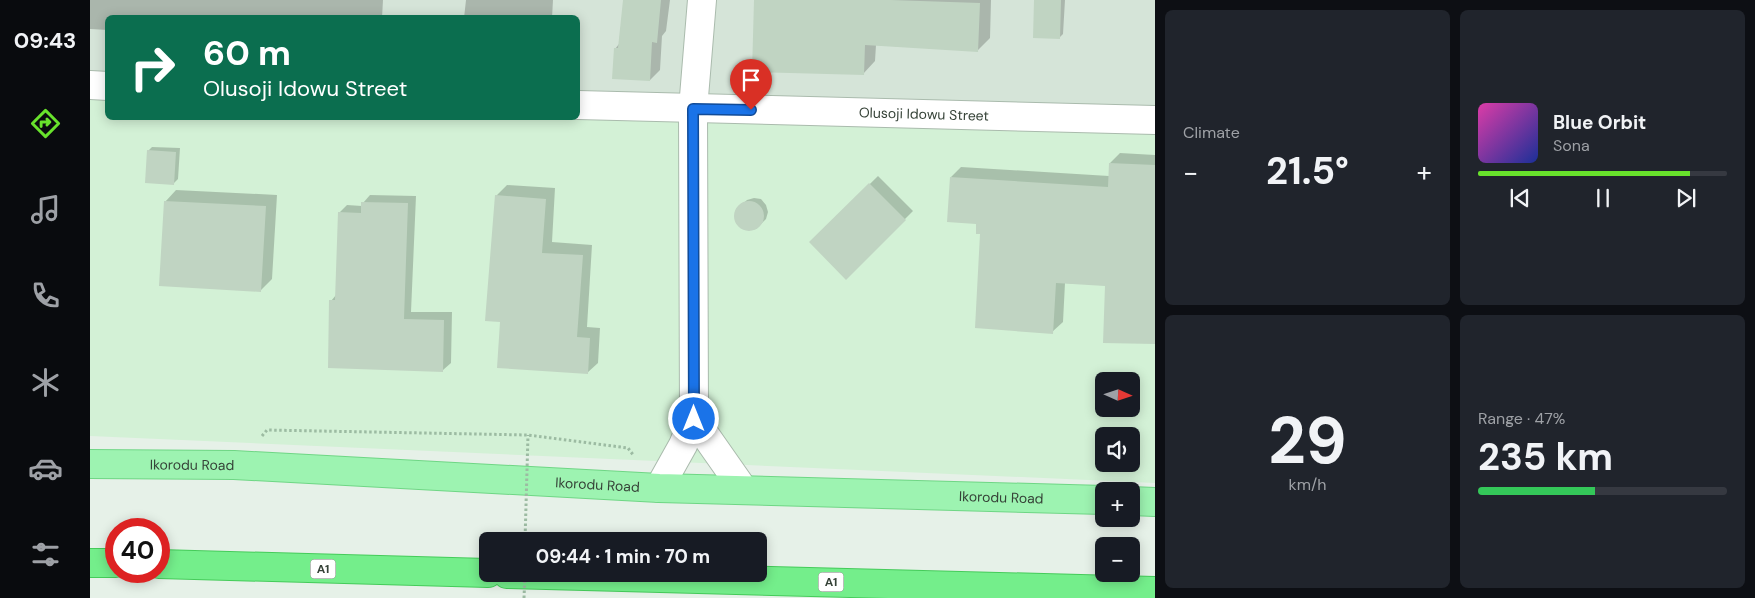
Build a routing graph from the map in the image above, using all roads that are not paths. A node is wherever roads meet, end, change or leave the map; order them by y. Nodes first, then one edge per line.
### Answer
1 (702, 0) edge
2 (90, 85) edge
3 (105, 86) edge
4 (580, 105) edge
5 (693, 109) junction
6 (1155, 120) edge
7 (694, 419) junction
8 (90, 464) edge
9 (658, 488) junction
10 (743, 489) junction
11 (1095, 500) edge
12 (1140, 501) edge
13 (1155, 502) edge
14 (90, 563) edge
15 (105, 563) edge
16 (170, 564) edge
17 (479, 573) edge
18 (767, 581) edge
19 (1155, 591) edge

1 - 5 street
2 - 3 street
4 - 5 street, Olusoji Idowu Street
5 - 6 street, Olusoji Idowu Street
5 - 7 street
7 - 9 street
7 - 10 street
8 - 9 main road, Ikorodu Road
9 - 10 main road, Ikorodu Road
10 - 11 main road, Ikorodu Road
12 - 13 main road
14 - 15 highway
16 - 17 highway, A1
18 - 19 highway, A1

